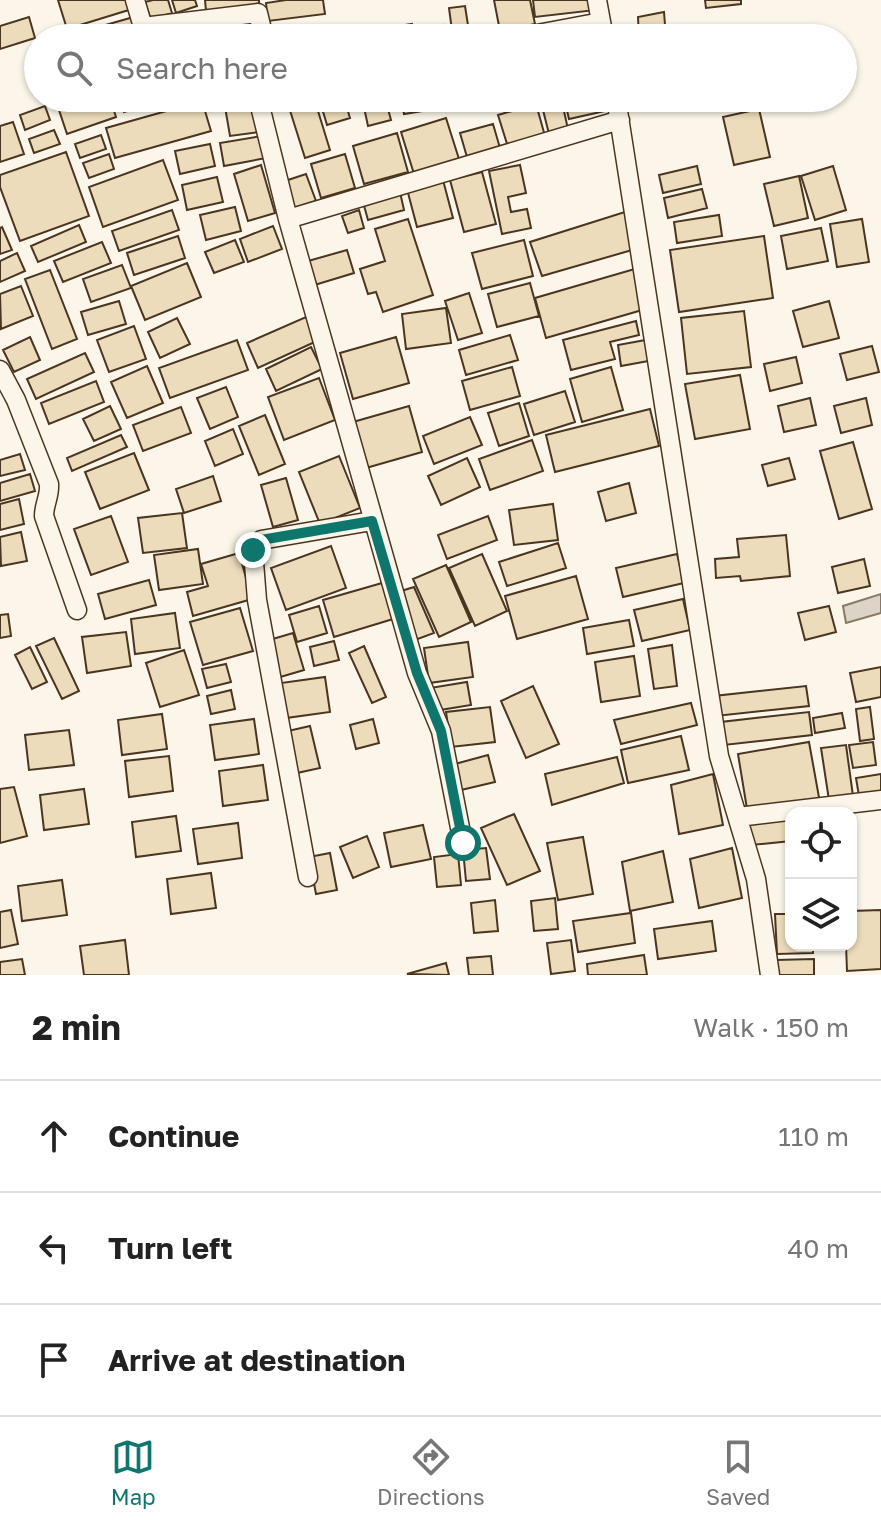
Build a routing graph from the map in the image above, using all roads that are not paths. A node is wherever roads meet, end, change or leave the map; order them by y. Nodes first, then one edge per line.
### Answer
1 (135, 0) edge
2 (597, 0) edge
3 (249, 7) edge
4 (142, 24) edge
5 (159, 24) edge
6 (261, 24) edge
7 (602, 24) edge
8 (261, 112) edge
9 (619, 112) edge
10 (620, 120) junction
11 (288, 219) junction
12 (0, 370) edge
13 (372, 521) junction
14 (77, 610) dead end
15 (881, 800) edge
16 (738, 817) junction
17 (463, 843) dead end
18 (308, 877) dead end
19 (770, 975) edge

1 - 4 street
2 - 7 street
3 - 5 street
3 - 6 street
8 - 11 street
9 - 10 street
10 - 11 street
10 - 16 street
11 - 13 street
12 - 14 street
13 - 17 street
13 - 18 street
15 - 16 street
16 - 19 street

